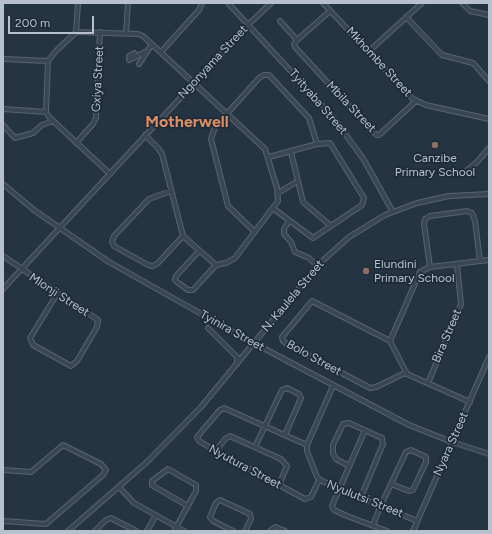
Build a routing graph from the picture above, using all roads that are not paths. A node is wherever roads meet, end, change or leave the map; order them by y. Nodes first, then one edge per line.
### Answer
1 (78, 3) edge
2 (128, 3) edge
3 (202, 3) edge
4 (228, 3) edge
5 (271, 3) edge
6 (323, 3) edge
7 (422, 3) edge
8 (462, 3) edge
9 (330, 11) junction
10 (489, 15) edge
11 (406, 18) junction
12 (280, 21) dead end
13 (248, 25) junction
14 (76, 32) junction
15 (100, 32) junction
16 (126, 33) junction
17 (297, 40) junction
18 (152, 44) junction
19 (145, 52) junction
20 (161, 52) junction
21 (368, 52) junction
22 (129, 58) dead end
23 (3, 59) edge
24 (48, 61) junction
25 (139, 64) dead end
26 (489, 81) edge
27 (194, 83) junction
28 (416, 101) junction
29 (3, 109) edge
30 (46, 112) junction
31 (227, 114) junction
32 (489, 119) edge
33 (53, 121) junction
34 (3, 125) edge
35 (145, 135) junction
36 (76, 143) junction
37 (317, 144) junction
38 (489, 148) edge
39 (291, 152) junction
40 (269, 157) junction
41 (466, 171) dead end
42 (110, 174) junction
43 (298, 181) junction
44 (3, 184) edge
45 (171, 191) junction
46 (278, 193) junction
47 (489, 194) edge
48 (274, 209) junction
49 (393, 212) junction
50 (289, 221) junction
51 (331, 226) junction
52 (59, 228) junction
53 (255, 232) junction
54 (183, 236) junction
55 (199, 251) junction
56 (3, 256) edge
57 (489, 260) edge
58 (480, 261) junction
59 (313, 262) dead end
60 (216, 265) junction
61 (457, 265) junction
62 (430, 268) junction
63 (21, 270) junction
64 (3, 289) edge
65 (57, 294) junction
66 (208, 328) dead end
67 (390, 341) junction
68 (254, 343) junction
69 (489, 357) edge
70 (238, 364) junction
71 (405, 372) junction
72 (483, 372) junction
73 (489, 374) edge
74 (428, 383) junction
75 (333, 386) junction
76 (470, 402) junction
77 (265, 427) junction
78 (364, 430) junction
79 (285, 435) junction
80 (452, 442) junction
81 (307, 445) junction
82 (255, 447) junction
83 (216, 451) junction
84 (489, 455) edge
85 (349, 466) junction
86 (3, 470) edge
87 (319, 480) junction
88 (391, 484) junction
89 (279, 485) junction
90 (119, 487) junction
91 (339, 488) junction
92 (361, 497) junction
93 (381, 505) junction
94 (188, 506) junction
95 (156, 515) junction
96 (3, 520) edge
97 (418, 521) junction
98 (373, 525) junction
99 (176, 526) junction
100 (68, 531) edge
101 (94, 531) edge
102 (136, 531) edge
103 (147, 531) edge
104 (174, 531) edge
105 (184, 531) edge
106 (233, 531) edge
107 (245, 531) edge
108 (270, 531) edge
109 (285, 531) edge
110 (387, 531) edge
111 (413, 531) edge

1 - 14 street
2 - 16 street
3 - 20 street
4 - 13 street, Tyityaba Street
5 - 13 street, Ngonyama Street
6 - 9 street, Mkhombe Street
7 - 11 street
8 - 10 street
9 - 17 street
9 - 21 street, Mkhombe Street
11 - 21 street
11 - 26 street
12 - 17 street, Mbila Street
13 - 27 street, Ngonyama Street
13 - 49 street, Tyityaba Street
14 - 15 street
14 - 24 street
15 - 16 street
15 - 36 street, Gxiya Street
16 - 18 street
17 - 28 street, Mbila Street
18 - 19 street
18 - 20 street
19 - 22 street
19 - 25 street
20 - 27 street
21 - 28 street, Mkhombe Street
23 - 24 street
24 - 30 street
27 - 31 street
27 - 35 street, Ngonyama Street
28 - 32 street, Mkhombe Street
29 - 30 street
30 - 33 street
31 - 37 street
31 - 40 street
31 - 53 street
33 - 34 street
33 - 36 street
35 - 42 street, Ngonyama Street
35 - 45 street
36 - 42 street
37 - 39 street
37 - 51 street
38 - 41 street
39 - 40 street
39 - 43 street
40 - 46 street
42 - 52 street, Ngonyama Street
43 - 46 street
43 - 51 street
44 - 52 street, Tyinira Street
45 - 54 street
45 - 54 street
46 - 48 street
47 - 49 street, N. Kaulela Street
48 - 50 street
48 - 53 street
49 - 68 street, N. Kaulela Street
50 - 51 street
50 - 59 street
52 - 63 street, Ngonyama Street
52 - 68 street, Tyinira Street
53 - 60 street
54 - 55 street
55 - 60 street
55 - 60 street
56 - 63 street, Mlonji Street
57 - 58 street
58 - 61 street
58 - 62 street
61 - 62 street
61 - 74 street, Bira Street
62 - 67 street
63 - 64 street, Ngonyama Street
63 - 65 street, Mlonji Street
65 - 65 street, Mlonji Street
66 - 70 street
67 - 71 street
67 - 71 street, Bolo Street
68 - 70 street, N. Kaulela Street
68 - 75 street, Tyinira Street
69 - 72 street, Nyara Street
70 - 90 street, N. Kaulela Street
71 - 74 street
72 - 73 street
72 - 76 street, Nyara Street
74 - 76 street
75 - 80 street, Tyinira Street
75 - 81 street
76 - 80 street, Nyara Street
77 - 79 street, Nyutura Street
77 - 79 street
77 - 82 street
77 - 83 street, Nyutura Street
78 - 85 street
78 - 85 street
78 - 92 street
79 - 81 street, Nyutura Street
80 - 84 street, Tyinira Street
80 - 97 street, Nyara Street
81 - 87 street, Nyulutsi Street
82 - 83 street
82 - 89 street
83 - 89 street, Nyutura Street
85 - 91 street
86 - 96 street
87 - 89 street, Nyutura Street
87 - 91 street, Nyulutsi Street
88 - 88 street
88 - 93 street
90 - 95 street
90 - 100 street, N. Kaulela Street
91 - 92 street, Nyulutsi Street
91 - 98 street
92 - 93 street, Nyulutsi Street
93 - 97 street, Nyulutsi Street
93 - 98 street
94 - 94 street
94 - 99 street
95 - 99 street
95 - 103 street
97 - 111 street, Nyara Street
98 - 110 street
99 - 104 street
99 - 105 street
101 - 102 street
106 - 107 street
108 - 109 street

